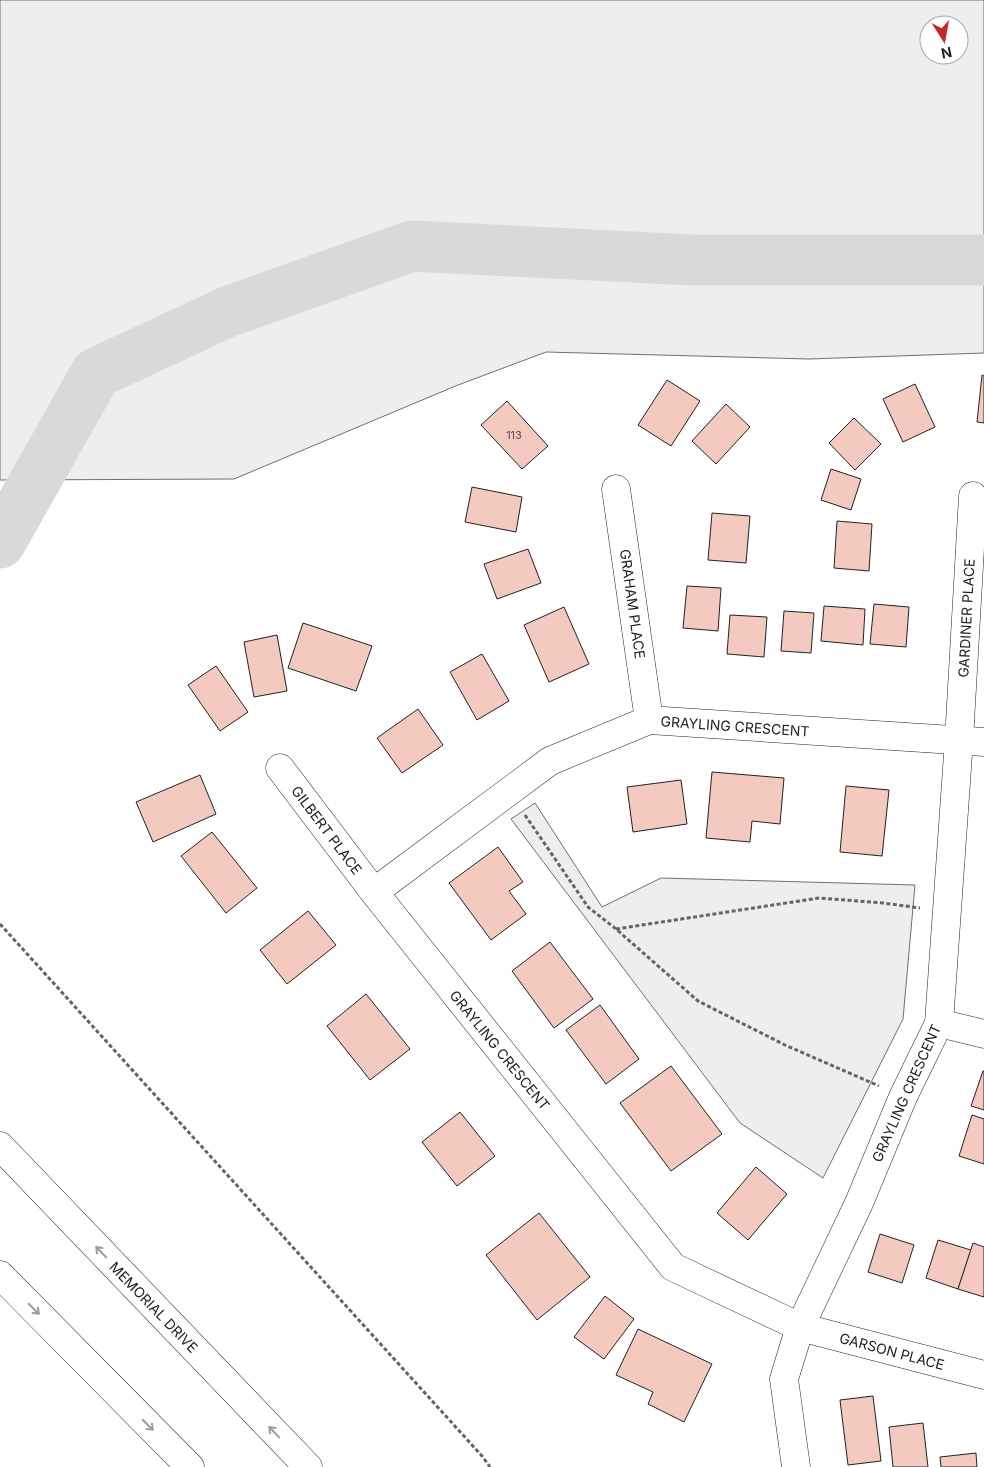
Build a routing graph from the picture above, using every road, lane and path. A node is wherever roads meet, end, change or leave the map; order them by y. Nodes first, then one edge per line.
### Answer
1 (616, 489) dead end
2 (973, 496) dead end
3 (650, 720) junction
4 (972, 741) edge
5 (280, 768) dead end
6 (509, 792) junction
7 (374, 892) junction
8 (947, 912) junction
9 (0, 924) edge
10 (616, 929) junction
11 (938, 1023) junction
12 (984, 1034) edge
13 (904, 1097) junction
14 (0, 1146) edge
15 (0, 1275) edge
16 (800, 1327) junction
17 (984, 1375) edge
18 (190, 1467) edge
19 (308, 1467) edge
20 (490, 1467) edge
21 (796, 1467) edge

1 - 3 main road, GRAHAM PLACE
2 - 4 main road, GARDINER PLACE
3 - 4 main road, GRAYLING CRESCENT
3 - 6 main road, GRAYLING CRESCENT
4 - 8 main road, GRAYLING CRESCENT
5 - 7 main road, GILBERT PLACE
6 - 7 main road, GRAYLING CRESCENT
6 - 10 path
7 - 16 main road, GRAYLING CRESCENT
8 - 10 path
8 - 11 main road, GRAYLING CRESCENT
9 - 20 path
10 - 13 path
11 - 12 main road
11 - 13 main road, GRAYLING CRESCENT
13 - 16 main road, GRAYLING CRESCENT
19 -> 14 main road, MEMORIAL DRIVE
15 -> 18 main road
16 - 17 main road, GARSON PLACE
16 - 21 main road

